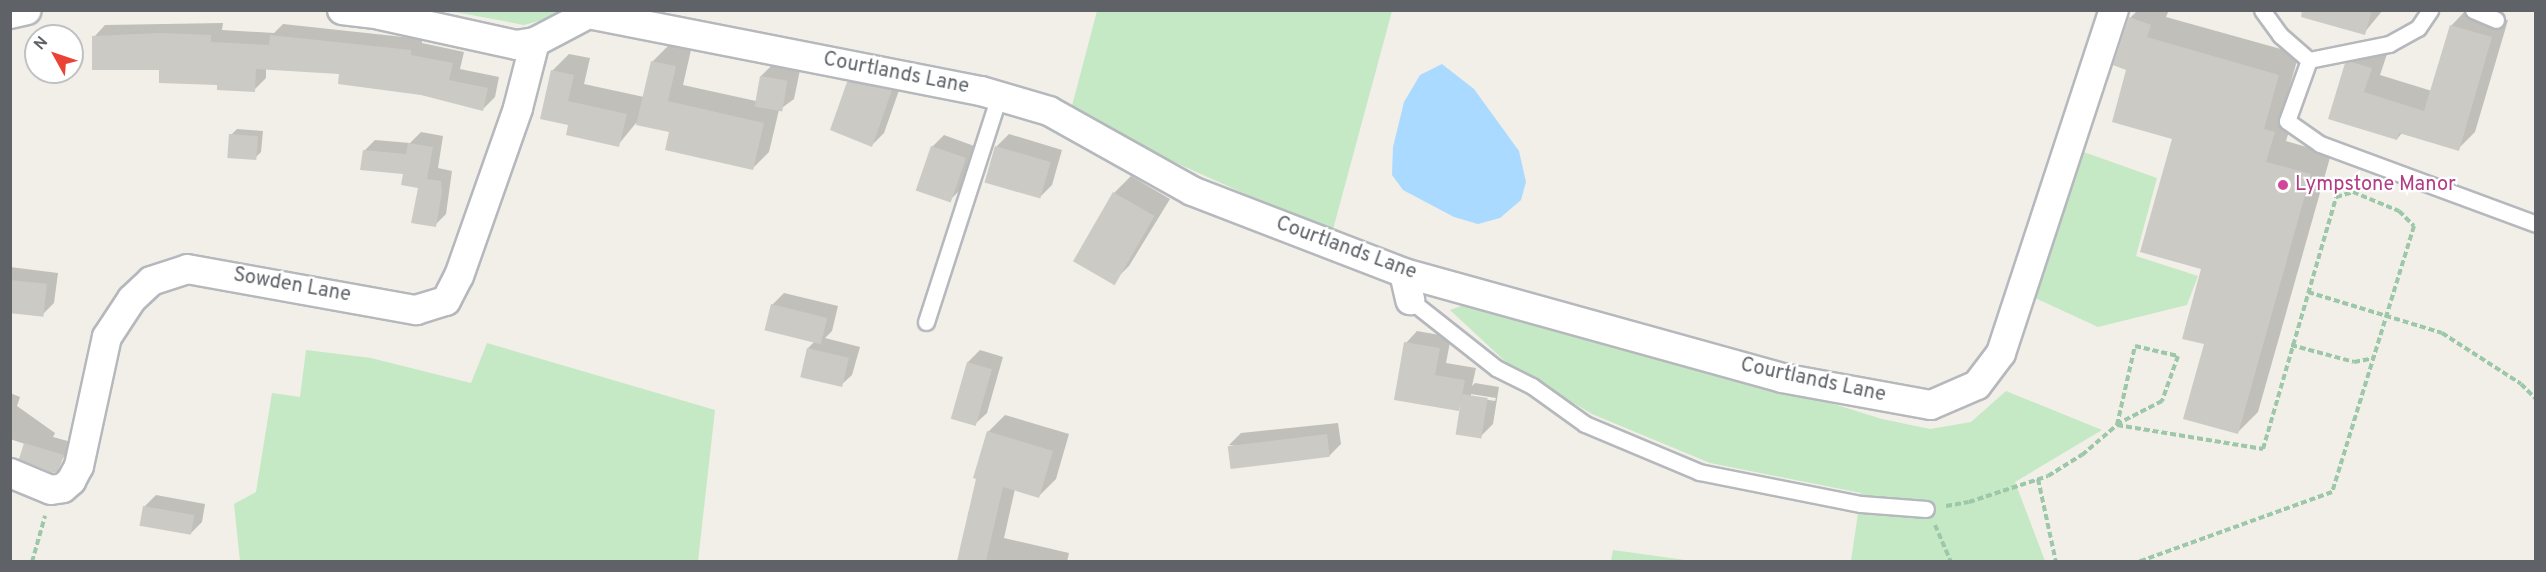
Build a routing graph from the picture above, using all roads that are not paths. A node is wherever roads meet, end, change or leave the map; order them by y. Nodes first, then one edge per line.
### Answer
1 (27, 10) edge
2 (342, 10) edge
3 (2114, 10) edge
4 (2262, 10) edge
5 (2430, 10) edge
6 (2473, 10) edge
7 (10, 14) edge
8 (645, 17) edge
9 (2496, 20) dead end
10 (535, 42) junction
11 (2309, 60) junction
12 (999, 96) junction
13 (2535, 224) edge
14 (1404, 273) junction
15 (1410, 300) joint
16 (926, 322) dead end
17 (10, 473) edge
18 (1926, 509) road end

1 - 7 street
2 - 10 street, Courtlands Lane
3 - 14 street, Courtlands Lane
4 - 11 lane
5 - 11 lane
6 - 9 lane
8 - 10 street, Courtlands Lane
8 - 12 street, Courtlands Lane
10 - 17 street, Sowden Lane
11 - 13 lane
12 - 14 street, Courtlands Lane
12 - 16 lane
14 - 15 street
15 - 18 lane

